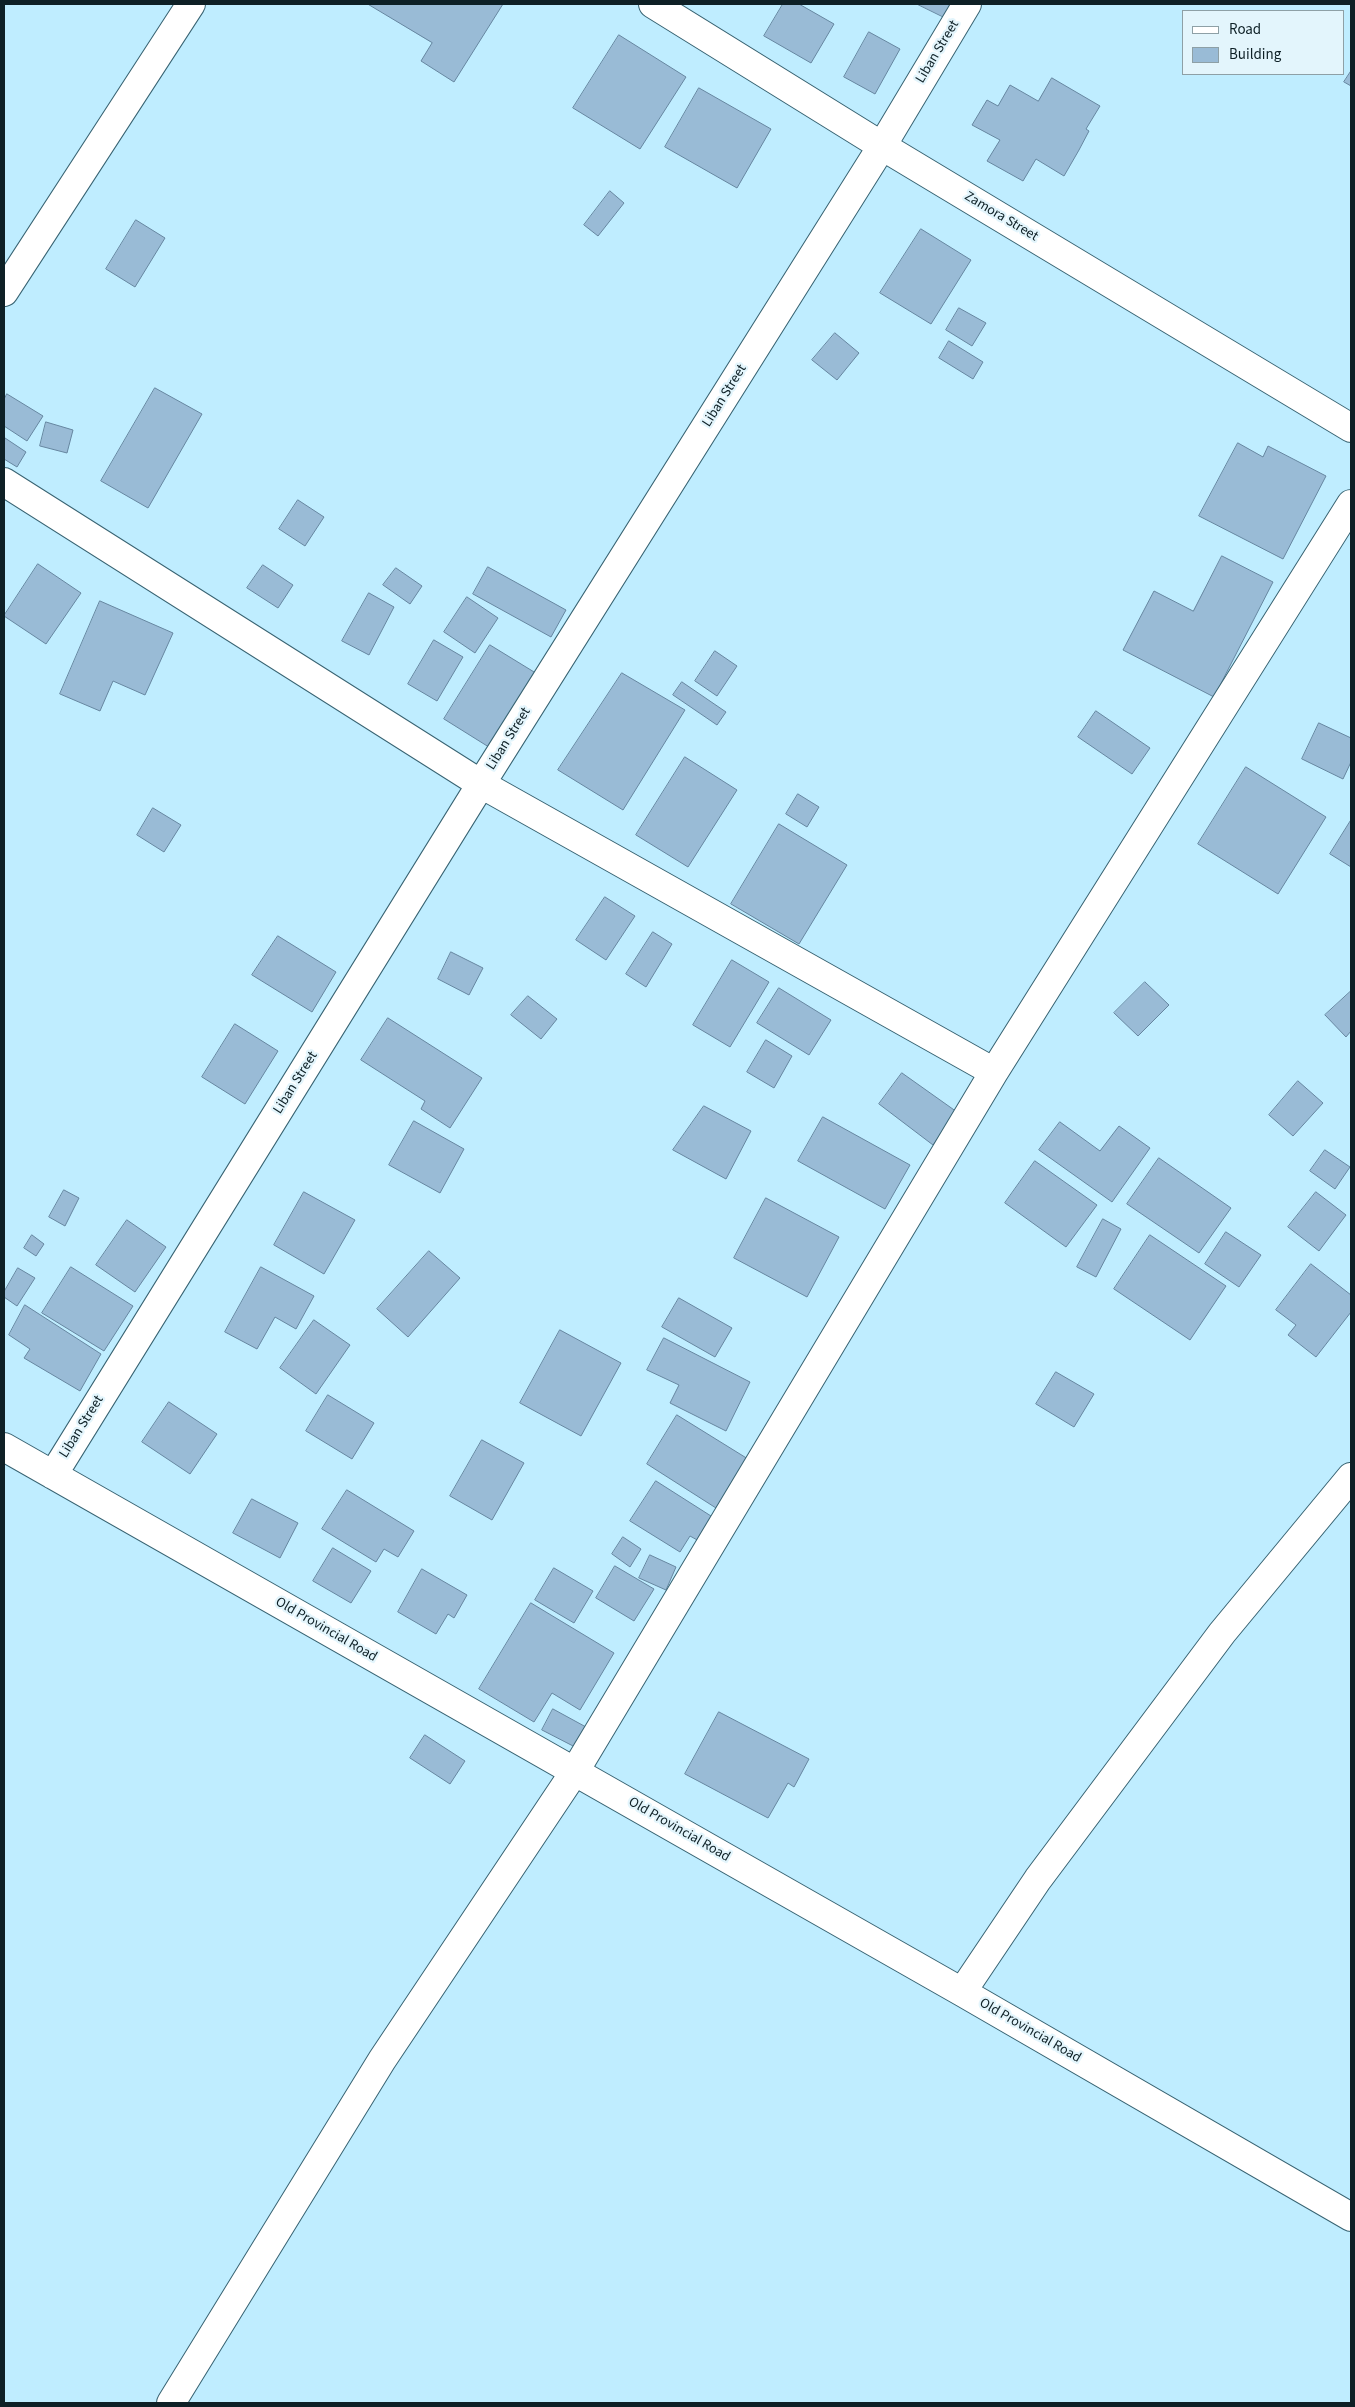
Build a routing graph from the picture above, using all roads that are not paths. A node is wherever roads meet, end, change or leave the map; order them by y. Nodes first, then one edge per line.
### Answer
1 (191, 4) edge
2 (653, 4) edge
3 (967, 4) edge
4 (882, 146) junction
5 (4, 292) edge
6 (1351, 428) edge
7 (4, 482) edge
8 (1351, 504) edge
9 (481, 784) junction
10 (994, 1072) junction
11 (4, 1447) edge
12 (53, 1475) junction
13 (1351, 1477) edge
14 (576, 1772) junction
15 (962, 1992) junction
16 (1351, 2217) edge
17 (171, 2403) edge

1 - 5 street
2 - 4 street, Zamora Street
3 - 4 street, Liban Street
4 - 6 street, Zamora Street
4 - 9 street, Liban Street
7 - 9 street
8 - 10 street
9 - 10 street
9 - 12 street, Liban Street
10 - 14 street
11 - 12 street, Old Provincial Road
12 - 14 street, Old Provincial Road
13 - 15 street
14 - 15 street, Old Provincial Road
14 - 17 street
15 - 16 street, Old Provincial Road

